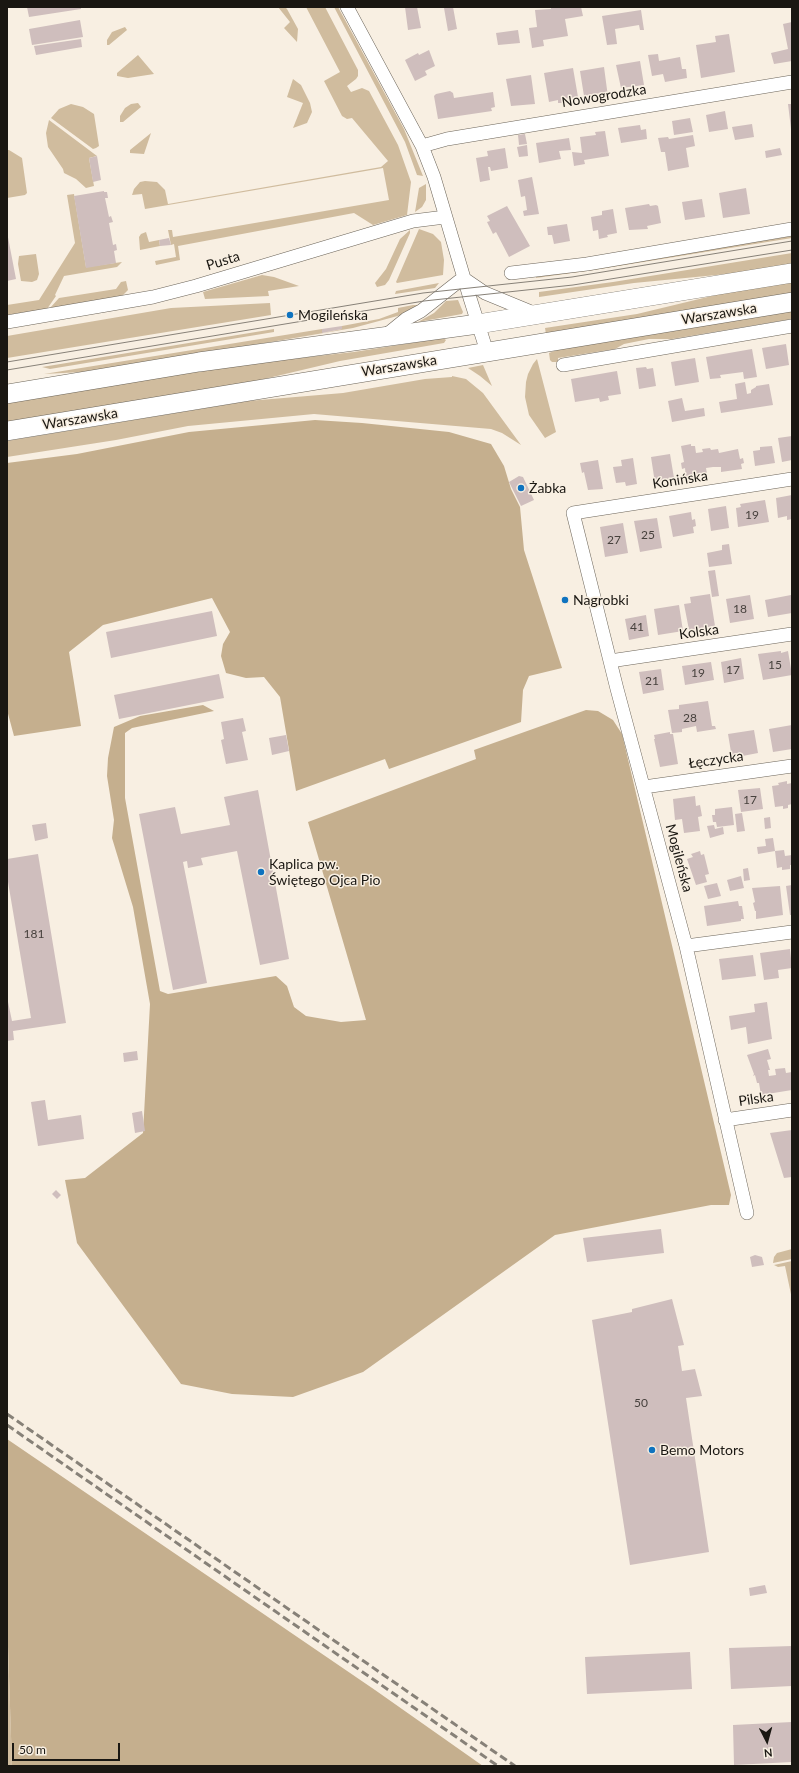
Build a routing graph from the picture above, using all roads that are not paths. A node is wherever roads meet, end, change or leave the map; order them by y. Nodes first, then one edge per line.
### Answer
1 (347, 7) edge
2 (792, 82) edge
3 (422, 146) junction
4 (445, 217) junction
5 (792, 229) edge
6 (792, 272) edge
7 (511, 273) dead end
8 (463, 278) junction
9 (792, 302) edge
10 (536, 314) junction
11 (7, 322) edge
12 (478, 324) junction
13 (792, 326) edge
14 (384, 337) junction
15 (487, 352) junction
16 (563, 365) dead end
17 (7, 394) edge
18 (7, 431) edge
19 (792, 479) edge
20 (573, 513) joint
21 (792, 634) edge
22 (610, 661) junction
23 (792, 766) edge
24 (644, 787) junction
25 (792, 932) edge
26 (686, 946) junction
27 (792, 1110) edge
28 (725, 1120) junction
29 (747, 1213) dead end

1 - 3 street
2 - 3 street, Nowogrodzka
3 - 4 street
4 - 8 street
4 - 11 street, Pusta
5 - 7 street
6 - 10 main road, Warszawska
8 - 10 street
8 - 12 street
8 - 14 street
9 - 15 main road, Warszawska
10 - 12 main road, Warszawska
12 - 14 main road, Warszawska
12 - 15 street
13 - 16 street, Warszawska
14 - 17 main road, Warszawska
15 - 18 main road, Warszawska
19 - 20 street, Konińska
20 - 22 street, Mogileńska
21 - 22 street, Kolska
22 - 24 street, Mogileńska
23 - 24 street, Łęczycka
24 - 26 street, Mogileńska
25 - 26 street
26 - 28 street, Mogileńska
27 - 28 street, Pilska
28 - 29 street, Mogileńska

